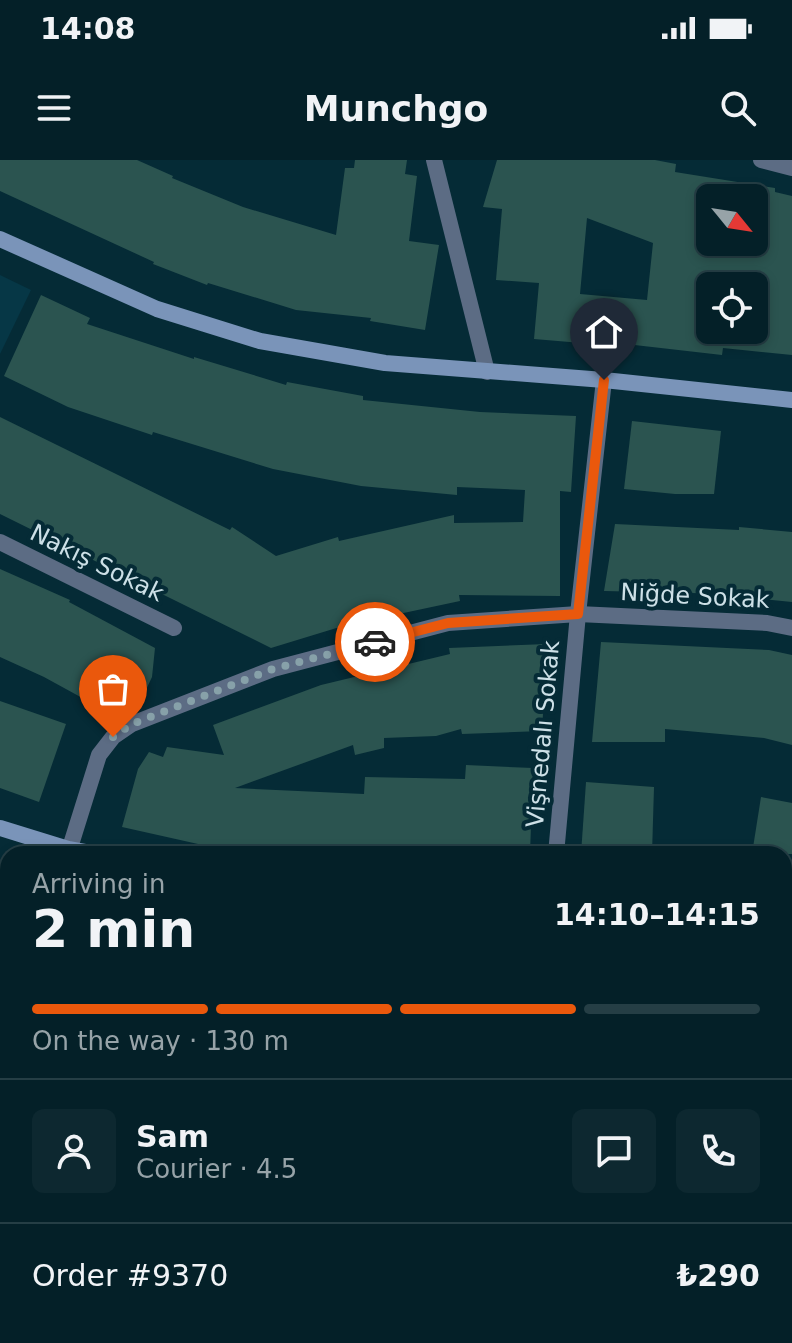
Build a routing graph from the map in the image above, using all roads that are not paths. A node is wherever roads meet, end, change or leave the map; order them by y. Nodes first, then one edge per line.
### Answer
1 (434, 160) edge
2 (761, 160) edge
3 (792, 168) edge
4 (0, 239) edge
5 (487, 372) junction
6 (604, 380) junction
7 (792, 400) edge
8 (0, 542) edge
9 (578, 614) junction
10 (174, 628) dead end
11 (792, 628) edge
12 (0, 828) edge
13 (51, 846) edge
14 (70, 846) edge
15 (557, 846) edge

1 - 5 street
2 - 3 street
4 - 5 main road
5 - 6 main road
6 - 7 main road
6 - 9 street, Vişnedalı Sokak
8 - 10 street, Nakış Sokak
9 - 11 street, Niğde Sokak
9 - 14 street, Niğde Sokak
9 - 15 street, Vişnedalı Sokak
12 - 13 main road

